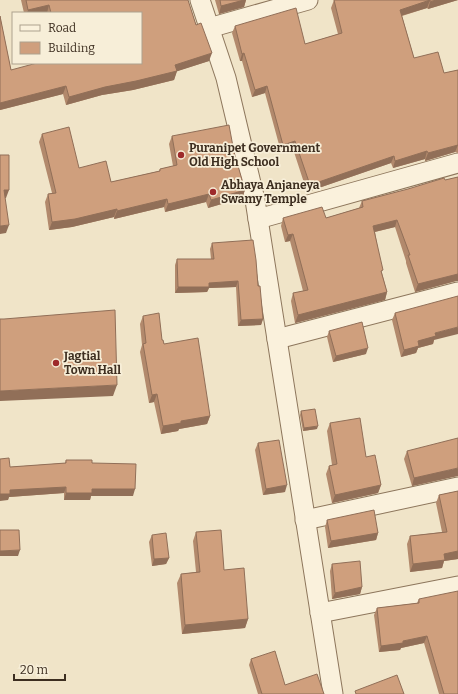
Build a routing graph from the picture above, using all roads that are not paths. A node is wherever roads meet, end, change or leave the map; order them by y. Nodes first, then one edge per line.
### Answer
1 (200, 0) edge
2 (308, 0) edge
3 (209, 28) junction
4 (458, 163) edge
5 (258, 219) junction
6 (458, 292) edge
7 (277, 339) junction
8 (458, 487) edge
9 (305, 520) junction
10 (458, 586) edge
11 (320, 613) junction
12 (333, 694) edge

1 - 3 street
2 - 3 street
3 - 5 street
4 - 5 street
5 - 7 street
6 - 7 street
7 - 9 street
8 - 9 street
9 - 11 street
10 - 11 street
11 - 12 street

